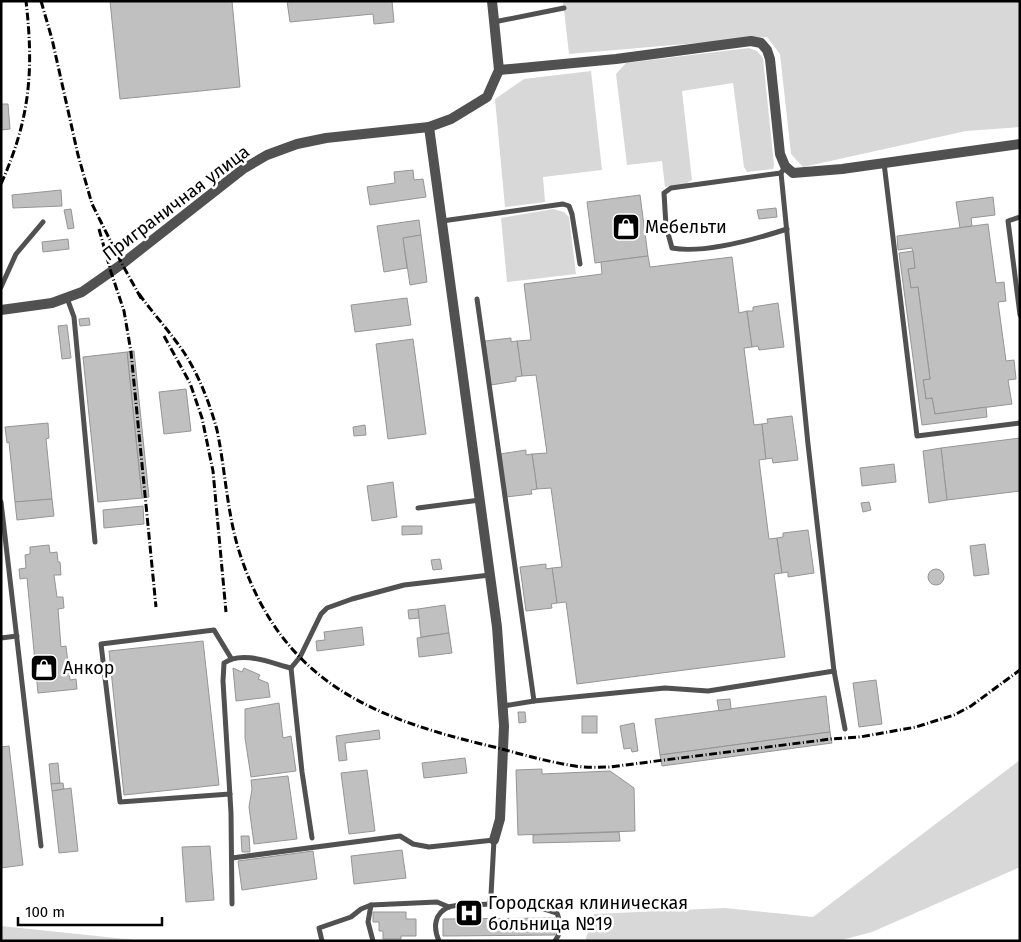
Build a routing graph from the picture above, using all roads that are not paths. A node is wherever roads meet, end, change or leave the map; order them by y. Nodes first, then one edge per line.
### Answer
1 (492, 1) edge
2 (564, 8) dead end
3 (494, 22) junction
4 (499, 70) junction
5 (429, 127) junction
6 (1020, 144) edge
7 (884, 163) junction
8 (783, 170) junction
9 (1020, 218) edge
10 (442, 221) junction
11 (43, 222) dead end
12 (787, 229) junction
13 (580, 264) dead end
14 (1, 287) edge
15 (67, 298) junction
16 (477, 299) dead end
17 (1, 310) edge
18 (1020, 315) edge
19 (1020, 423) edge
20 (480, 500) junction
21 (1, 502) edge
22 (418, 508) dead end
23 (95, 542) dead end
24 (4, 554) edge
25 (490, 575) junction
26 (17, 636) junction
27 (1, 638) edge
28 (231, 658) junction
29 (291, 668) junction
30 (834, 671) junction
31 (534, 701) junction
32 (503, 706) junction
33 (844, 729) dead end
34 (230, 794) junction
35 (312, 838) dead end
36 (494, 840) junction
37 (41, 846) dead end
38 (232, 858) junction
39 (232, 904) dead end
40 (489, 904) junction
41 (371, 905) junction
42 (449, 908) junction
43 (322, 941) edge
44 (373, 941) edge
45 (438, 941) edge
46 (556, 941) edge

1 - 3 street
2 - 3 lane
3 - 4 street
4 - 5 street, Приграничная улица
4 - 8 street
5 - 10 street
5 - 15 street, Приграничная улица
6 - 7 street
7 - 8 street
7 - 19 lane
8 - 12 lane
8 - 12 lane
9 - 18 lane
10 - 13 lane
10 - 20 street
11 - 14 lane
12 - 30 lane
15 - 17 street, Приграничная улица
15 - 23 lane
16 - 31 lane
20 - 22 lane
20 - 25 street
21 - 24 lane
24 - 26 lane
25 - 29 lane
25 - 32 street
26 - 27 lane
26 - 37 lane
28 - 29 lane
28 - 34 lane
28 - 34 lane
29 - 35 lane
30 - 31 lane
30 - 33 lane
31 - 32 lane
32 - 36 street
34 - 38 lane
36 - 38 lane
36 - 40 lane
38 - 39 lane
40 - 42 lane
40 - 46 lane
41 - 42 lane
41 - 43 lane
41 - 44 lane
42 - 45 lane

